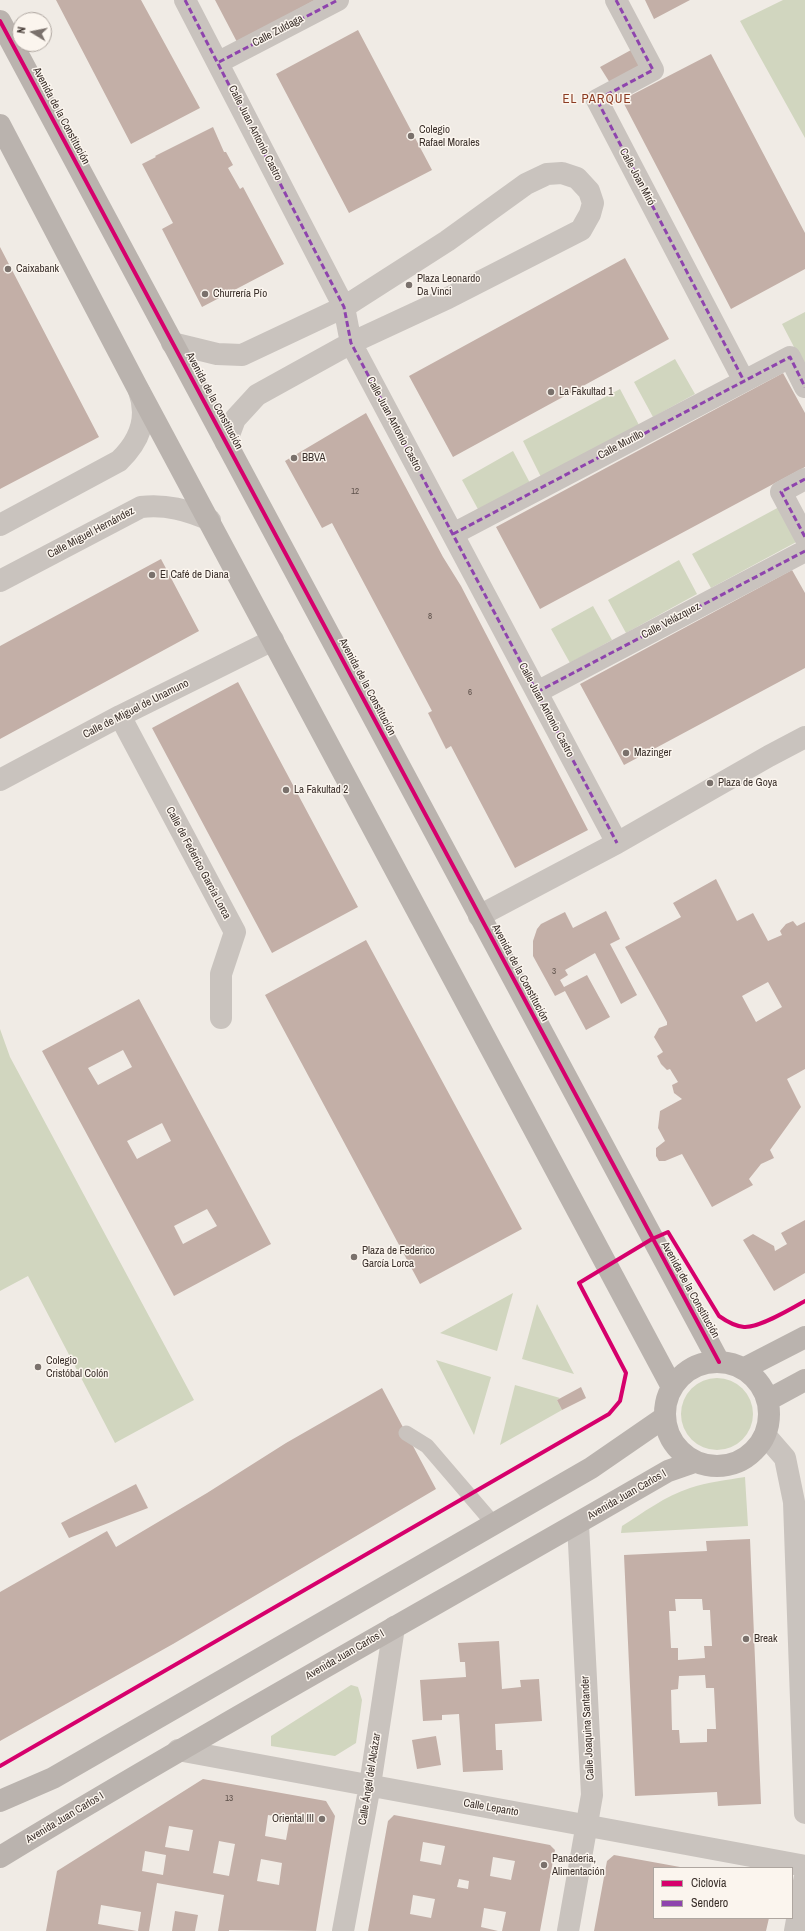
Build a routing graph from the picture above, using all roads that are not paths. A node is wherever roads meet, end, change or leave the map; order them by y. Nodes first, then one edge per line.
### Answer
1 (185, 0) edge
2 (338, 0) edge
3 (616, 0) edge
4 (0, 21) edge
5 (219, 62) junction
6 (0, 125) edge
7 (344, 306) junction
8 (351, 342) junction
9 (172, 343) junction
10 (744, 381) junction
11 (136, 385) junction
12 (805, 387) edge
13 (226, 443) junction
14 (805, 479) edge
15 (210, 520) junction
16 (0, 525) edge
17 (452, 534) junction
18 (805, 537) edge
19 (805, 551) edge
20 (0, 581) edge
21 (273, 640) junction
22 (537, 692) junction
23 (120, 716) junction
24 (805, 737) edge
25 (0, 780) edge
26 (617, 843) junction
27 (479, 916) junction
28 (221, 1018) dead end
29 (805, 1337) edge
30 (719, 1362) junction
31 (743, 1369) junction
32 (805, 1380) edge
33 (672, 1387) junction
34 (768, 1400) junction
35 (664, 1417) junction
36 (406, 1433) dead end
37 (765, 1435) junction
38 (694, 1462) junction
39 (493, 1523) junction
40 (578, 1524) junction
41 (394, 1627) junction
42 (178, 1750) junction
43 (370, 1786) junction
44 (0, 1801) edge
45 (805, 1813) edge
46 (586, 1825) junction
47 (0, 1858) edge
48 (805, 1866) edge
49 (805, 1876) edge
50 (343, 1931) edge
51 (568, 1931) edge
52 (795, 1931) edge

1 - 5 street, Calle Juan Antonio Castro
2 - 5 street, Calle Zuldaga
3 - 10 street, Calle Joan Miró
4 - 9 street, Avenida de la Constitución
5 - 7 street, Calle Juan Antonio Castro
6 - 11 street
7 - 8 street, Calle Juan Antonio Castro
7 - 8 street
7 - 9 street
8 - 13 street
8 - 17 street, Calle Juan Antonio Castro
9 - 13 street, Avenida de la Constitución
10 - 12 street, Calle Murillo
10 - 17 street, Calle Murillo
11 - 15 street
11 - 16 street
13 - 27 street, Avenida de la Constitución
14 - 18 street
15 - 20 street, Calle Miguel Hernández
15 - 21 street
17 - 22 street, Calle Juan Antonio Castro
19 - 22 street, Calle Velázquez
21 - 23 street, Calle de Miguel de Unamuno
21 - 33 street
22 - 26 street, Calle Juan Antonio Castro
23 - 25 street, Calle de Miguel de Unamuno
23 - 28 street, Calle de Federico García Lorca
24 - 26 street
26 - 27 street
27 - 30 street, Avenida de la Constitución
29 - 31 street
30 - 31 street
30 - 33 street
31 - 34 street
32 - 34 street
33 - 35 street
34 - 37 street
35 - 38 street
35 - 39 street
36 - 39 lane
37 - 38 street
37 - 45 street
38 - 40 street, Avenida Juan Carlos I
39 - 44 street
40 - 41 street, Avenida Juan Carlos I
40 - 46 street, Calle Joaquina Santander
41 - 42 street, Avenida Juan Carlos I
41 - 43 street, Calle Ángel del Alcázar
42 - 43 street, Calle Lepanto
42 - 47 street, Avenida Juan Carlos I
43 - 46 street, Calle Lepanto
43 - 50 street, Calle Ángel del Alcázar
46 - 48 street, Calle Lepanto
46 - 51 street, Calle Joaquina Santander
49 - 52 street

